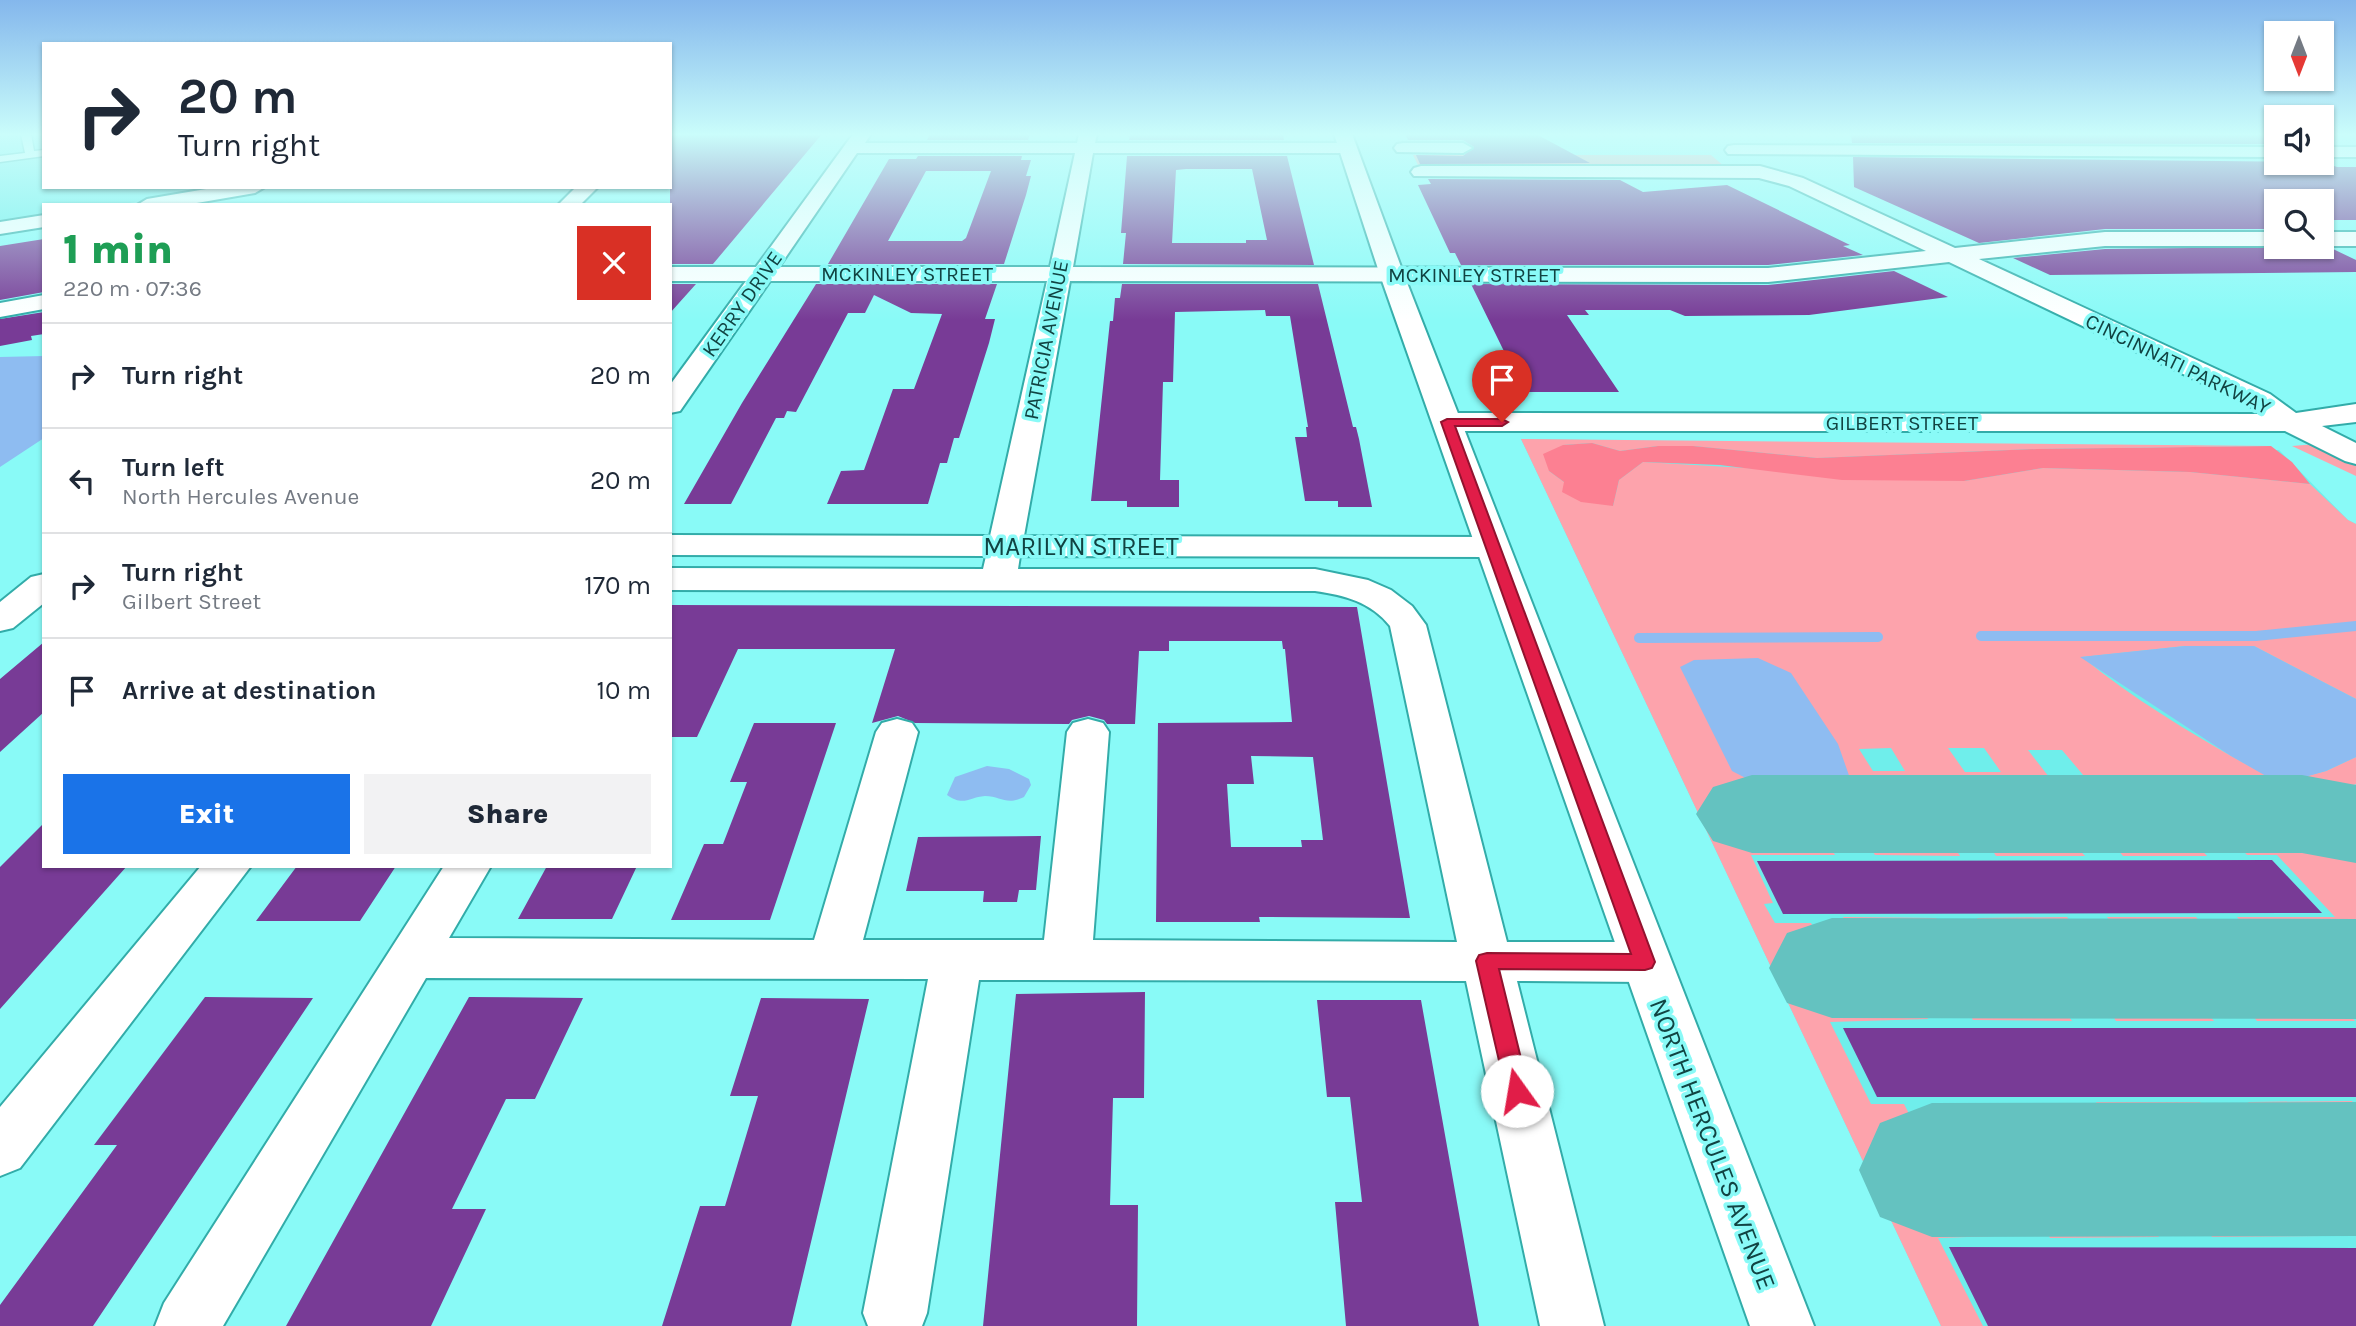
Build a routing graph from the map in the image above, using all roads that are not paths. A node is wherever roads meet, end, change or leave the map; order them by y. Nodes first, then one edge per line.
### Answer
1 (202, 196) edge
2 (818, 196) edge
3 (1074, 196) edge
4 (1365, 196) edge
5 (1798, 196) edge
6 (1825, 196) edge
7 (159, 203) edge
8 (42, 221) edge
9 (0, 228) edge
10 (2264, 239) edge
11 (2334, 239) edge
12 (2356, 240) edge
13 (1951, 255) junction
14 (1924, 257) junction
15 (672, 274) edge
16 (762, 274) junction
17 (1058, 274) junction
18 (1392, 275) junction
19 (42, 302) edge
20 (0, 310) edge
21 (672, 402) edge
22 (2356, 413) edge
23 (1447, 422) junction
24 (2290, 422) junction
25 (2356, 455) edge
26 (672, 545) edge
27 (1492, 547) junction
28 (1002, 562) junction
29 (672, 579) edge
30 (42, 587) edge
31 (0, 620) edge
32 (897, 732) dead end
33 (1088, 733) dead end
34 (226, 868) edge
35 (467, 868) edge
36 (411, 958) junction
37 (833, 959) junction
38 (957, 959) junction
39 (1067, 959) junction
40 (1487, 961) junction
41 (1645, 962) junction
42 (0, 1150) edge
43 (895, 1313) dead end
44 (187, 1326) edge
45 (1572, 1326) edge
46 (1782, 1326) edge

1 - 7 street
2 - 16 street, KERRY DRIVE
3 - 17 street, PATRICIA AVENUE
4 - 18 street, NORTH HERCULES AVENUE
5 - 14 street, CINCINNATI PARKWAY
6 - 13 street, CINCINNATI PARKWAY
8 - 9 street
10 - 13 street, MCKINLEY STREET
11 - 12 street
13 - 14 street, MCKINLEY STREET
13 - 24 street, CINCINNATI PARKWAY
14 - 18 street, MCKINLEY STREET
14 - 24 street, CINCINNATI PARKWAY
15 - 16 street, MCKINLEY STREET
16 - 17 street, MCKINLEY STREET
16 - 21 street, KERRY DRIVE
17 - 18 street, MCKINLEY STREET
17 - 28 street, PATRICIA AVENUE
18 - 23 street, NORTH HERCULES AVENUE
19 - 20 street
22 - 24 street, GILBERT STREET
23 - 24 street, GILBERT STREET
23 - 27 street, NORTH HERCULES AVENUE
24 - 25 street
26 - 28 street, MARILYN STREET
27 - 28 street, MARILYN STREET
27 - 41 street, NORTH HERCULES AVENUE
28 - 29 street
28 - 40 street
30 - 31 street
32 - 37 street
33 - 39 street
34 - 42 street
35 - 36 street
36 - 37 street
36 - 44 street
37 - 38 street
38 - 39 street
38 - 43 street
39 - 40 street
40 - 41 street
40 - 45 street
41 - 46 street, NORTH HERCULES AVENUE

